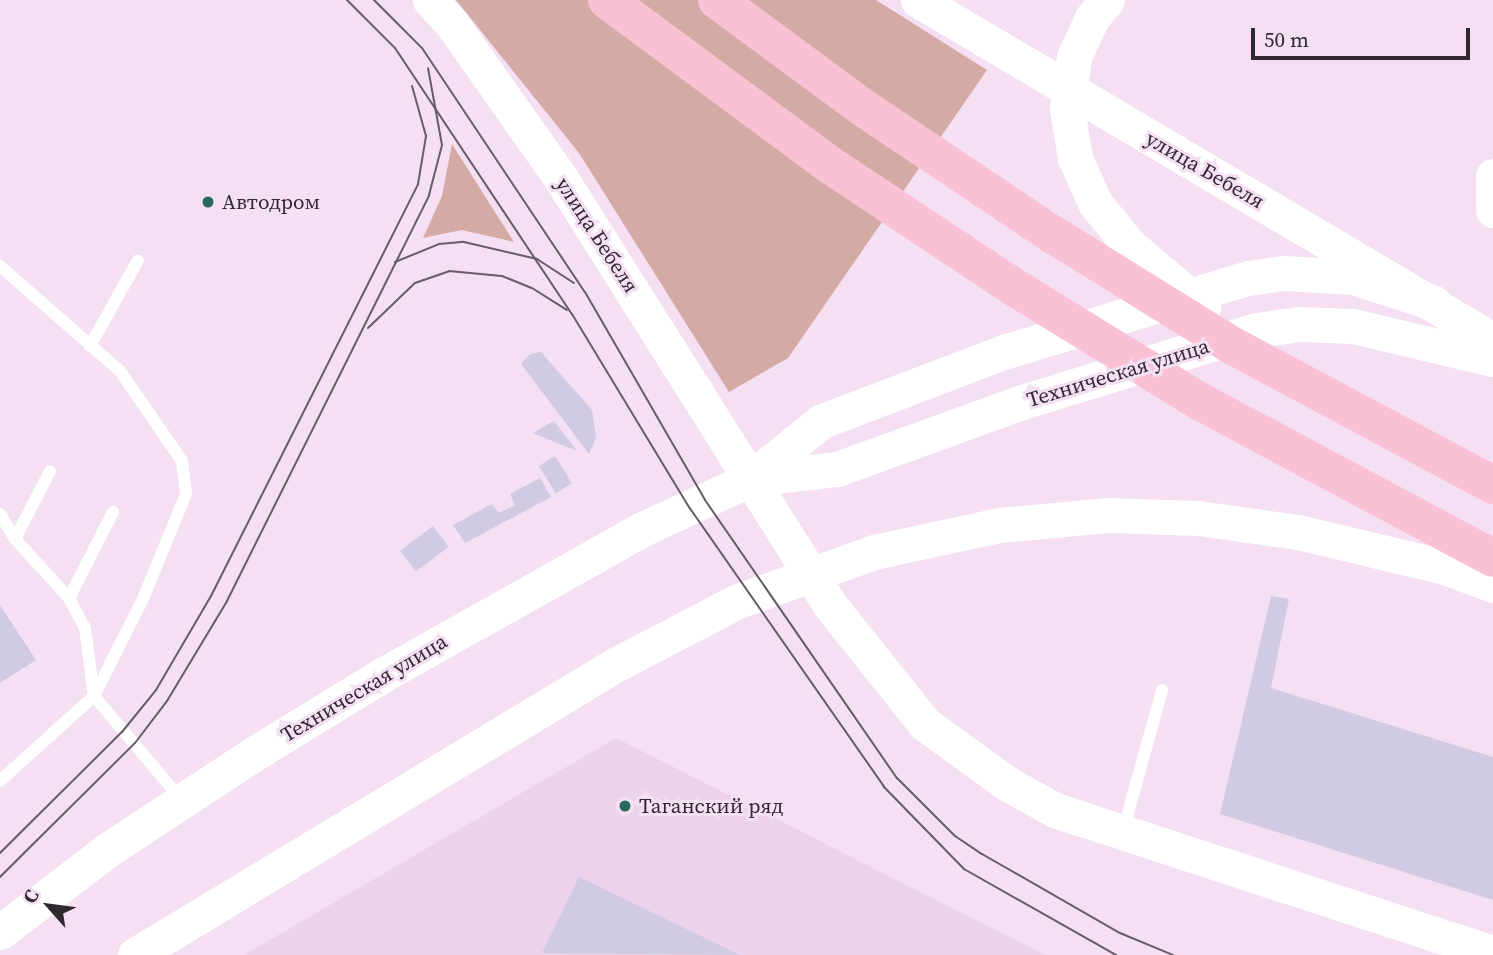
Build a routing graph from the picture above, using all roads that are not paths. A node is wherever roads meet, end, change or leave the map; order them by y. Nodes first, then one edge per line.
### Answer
1 (430, 0) edge
2 (607, 0) edge
3 (717, 0) edge
4 (918, 0) edge
5 (1107, 0) edge
6 (1493, 176) edge
7 (1493, 211) edge
8 (138, 260) dead end
9 (0, 266) edge
10 (1434, 303) junction
11 (1493, 340) edge
12 (90, 346) junction
13 (1493, 359) edge
14 (1322, 394) junction
15 (50, 471) dead end
16 (750, 479) junction
17 (1493, 485) edge
18 (113, 512) dead end
19 (0, 514) edge
20 (15, 539) junction
21 (1493, 558) edge
22 (1493, 585) edge
23 (69, 598) junction
24 (1162, 690) dead end
25 (94, 696) junction
26 (0, 781) edge
27 (182, 801) junction
28 (1123, 832) junction
29 (0, 932) edge
30 (1493, 953) edge
31 (135, 955) edge

1 - 16 main road, улица Бебеля
2 - 21 main road
3 - 14 main road
4 - 10 main road, улица Бебеля
5 - 14 main road
6 - 7 main road
8 - 12 lane
9 - 12 lane
10 - 11 main road, улица Бебеля
10 - 16 main road, Техническая улица
12 - 25 lane
13 - 16 main road, Техническая улица
14 - 17 main road
15 - 20 lane
16 - 27 main road, Техническая улица
16 - 28 main road, улица Бебеля
18 - 23 lane
19 - 20 lane
20 - 23 lane
22 - 31 main road
23 - 25 lane
24 - 28 lane
25 - 26 lane
25 - 27 lane
27 - 29 main road, Техническая улица
28 - 30 main road, улица Бебеля

